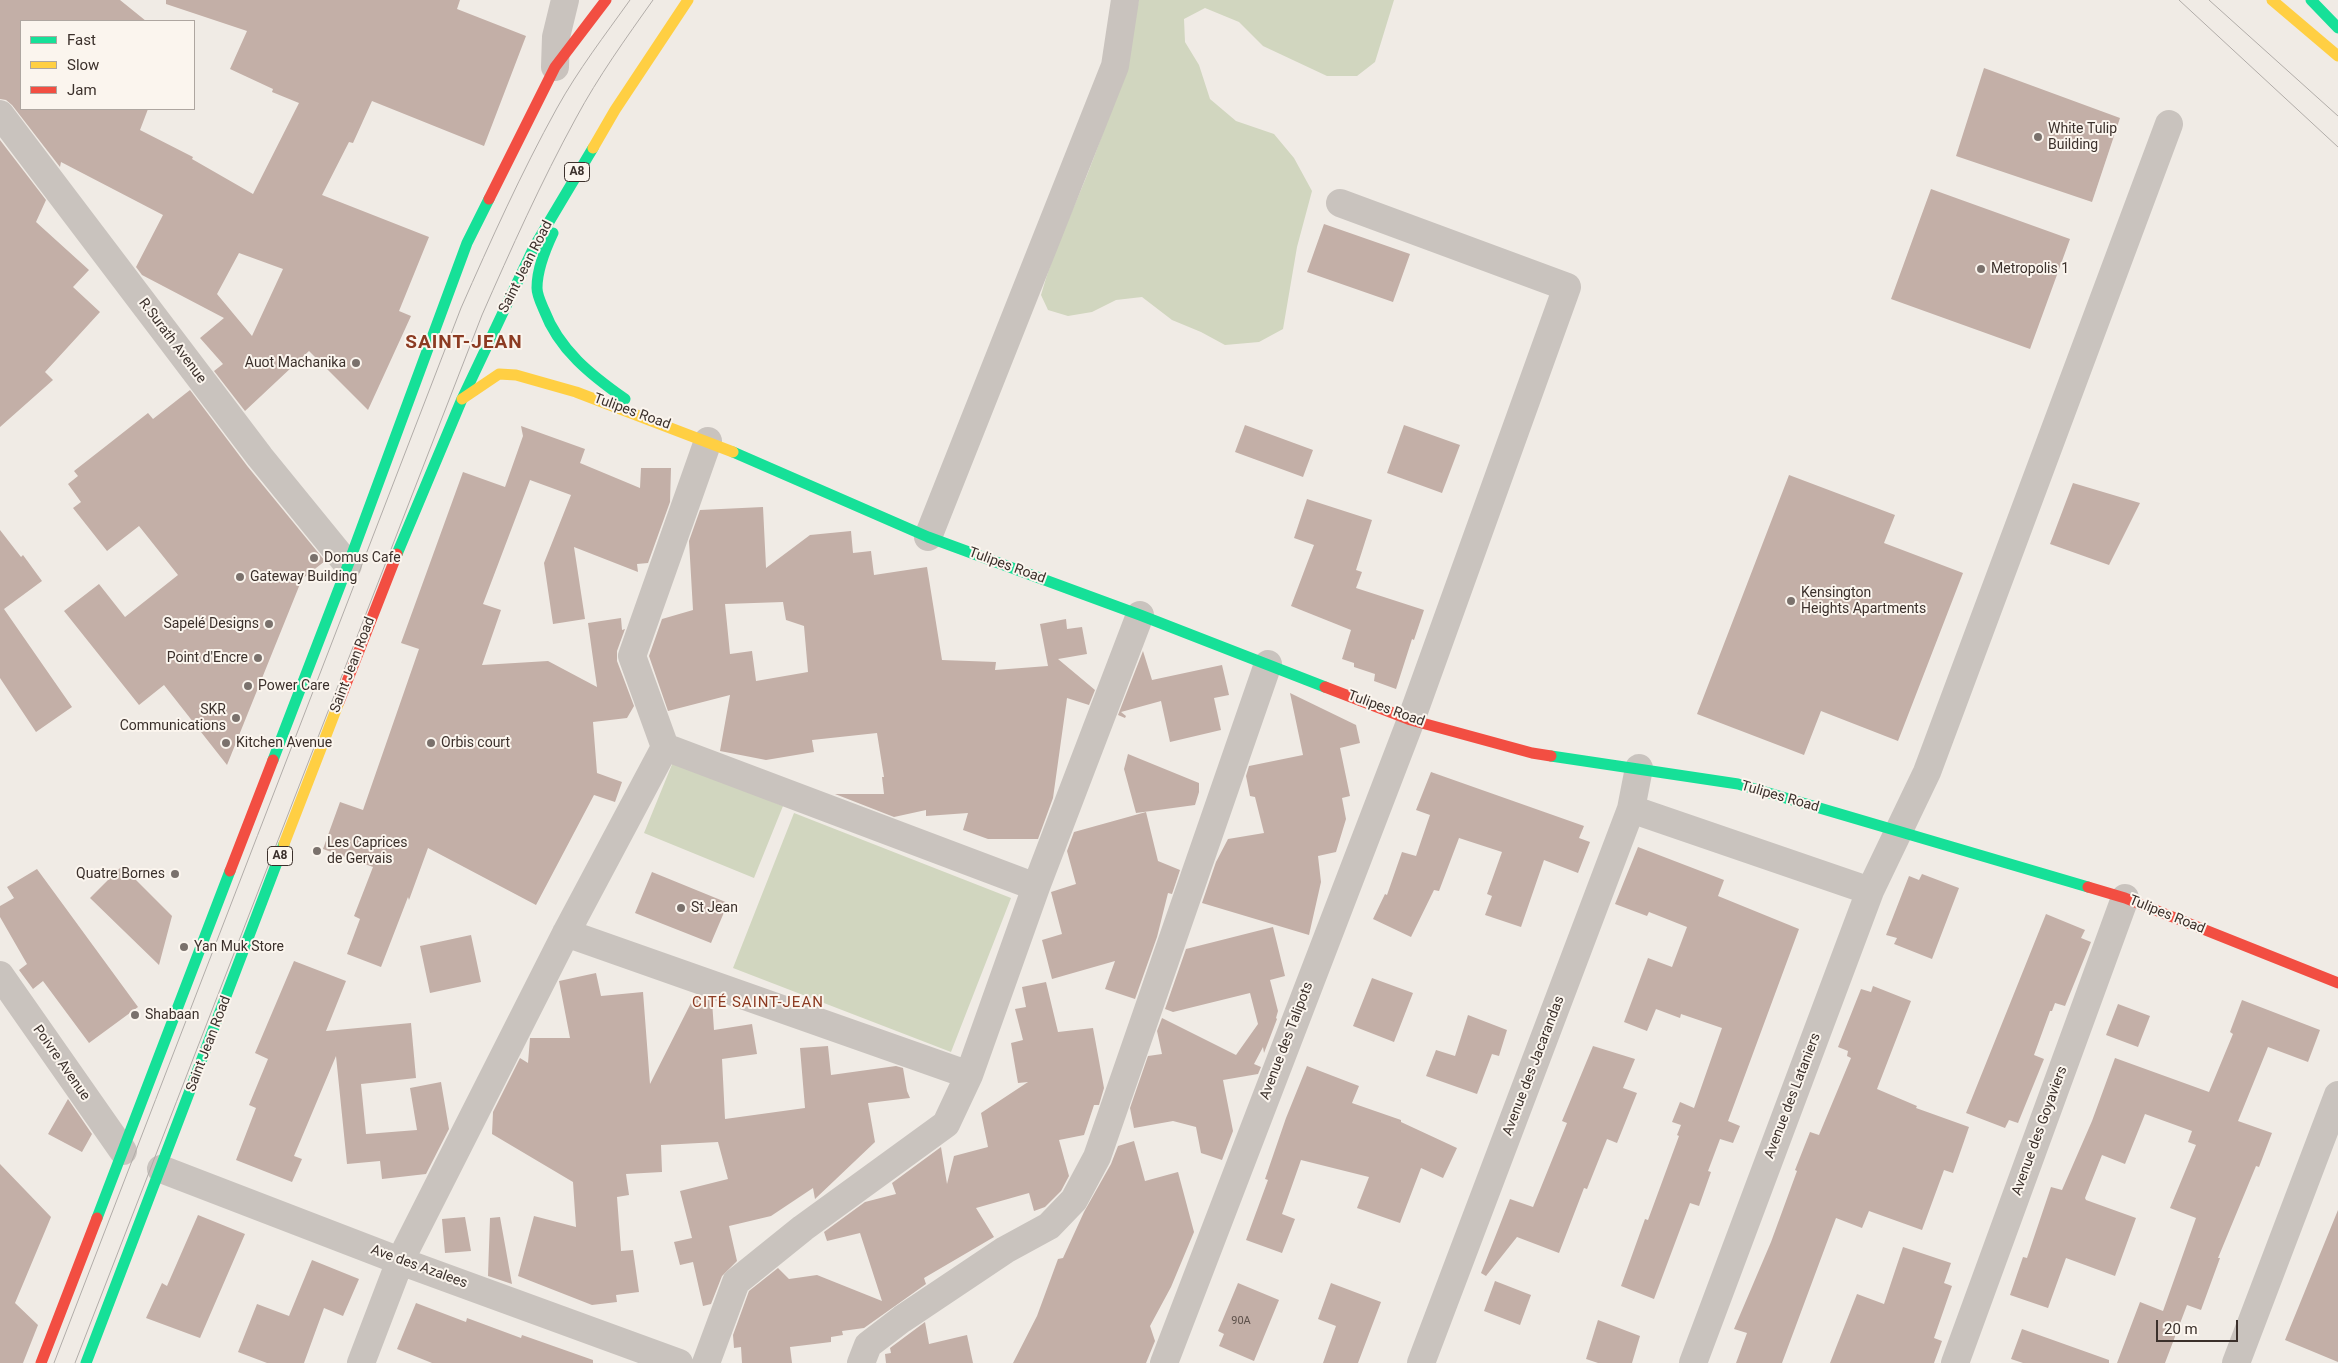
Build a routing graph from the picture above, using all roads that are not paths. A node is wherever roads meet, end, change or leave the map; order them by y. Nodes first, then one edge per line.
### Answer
1 (565, 0) edge
2 (606, 0) edge
3 (688, 0) edge
4 (1125, 0) edge
5 (2272, 0) edge
6 (2311, 0) edge
7 (2338, 28) edge
8 (2338, 56) edge
9 (555, 67) junction
10 (0, 114) edge
11 (2168, 124) dead end
12 (575, 176) junction
13 (1340, 204) dead end
14 (462, 399) junction
15 (678, 429) junction
16 (708, 441) junction
17 (928, 537) junction
18 (348, 565) junction
19 (1140, 615) junction
20 (1268, 664) junction
21 (1410, 720) junction
22 (665, 747) junction
23 (1639, 768) junction
24 (1631, 809) junction
25 (1897, 831) junction
26 (1036, 886) junction
27 (1870, 891) junction
28 (2125, 898) junction
29 (566, 933) junction
30 (0, 975) edge
31 (2338, 983) edge
32 (969, 1075) junction
33 (2338, 1094) edge
34 (122, 1151) junction
35 (161, 1168) junction
36 (400, 1261) junction
37 (635, 1355) edge
38 (41, 1363) edge
39 (86, 1363) edge
40 (361, 1363) edge
41 (679, 1363) edge
42 (706, 1363) edge
43 (861, 1363) edge
44 (1164, 1363) edge
45 (1421, 1363) edge
46 (1693, 1363) edge
47 (1955, 1363) edge
48 (2236, 1363) edge

1 - 9 street
2 - 9 main road
3 - 12 main road, Saint Jean Road / A8
4 - 17 street
5 - 8 main road
6 - 7 main road
9 - 18 main road
10 - 18 street, R.Surath Avenue
11 - 25 street, Avenue des Lataniers
12 - 14 main road, Saint Jean Road / A8
12 - 15 main road
13 - 21 street, Avenue des Talipots
14 - 15 main road, Tulipes Road
14 - 35 main road, Saint Jean Road / A8
15 - 16 main road, Tulipes Road
16 - 17 main road, Tulipes Road
16 - 22 street
17 - 19 main road, Tulipes Road
18 - 34 main road
19 - 20 main road, Tulipes Road
19 - 26 street
20 - 21 main road, Tulipes Road
20 - 43 street
21 - 23 main road, Tulipes Road
21 - 44 street, Avenue des Talipots
22 - 26 street
22 - 29 street
23 - 24 street, Avenue des Jacarandas
23 - 25 main road, Tulipes Road
24 - 27 street
24 - 45 street, Avenue des Jacarandas
25 - 27 street, Avenue des Lataniers
25 - 28 main road, Tulipes Road
26 - 32 street
27 - 46 street, Avenue des Lataniers
28 - 31 main road, Tulipes Road
28 - 47 street, Avenue des Goyaviers
29 - 32 street
29 - 36 street
30 - 34 street, Poivre Avenue
32 - 42 street
33 - 48 street
34 - 38 main road
35 - 36 street, Ave des Azalees
35 - 39 main road, Saint Jean Road / A8
36 - 37 street, Ave des Azalees
36 - 40 street
37 - 41 street, Ave des Azalees

